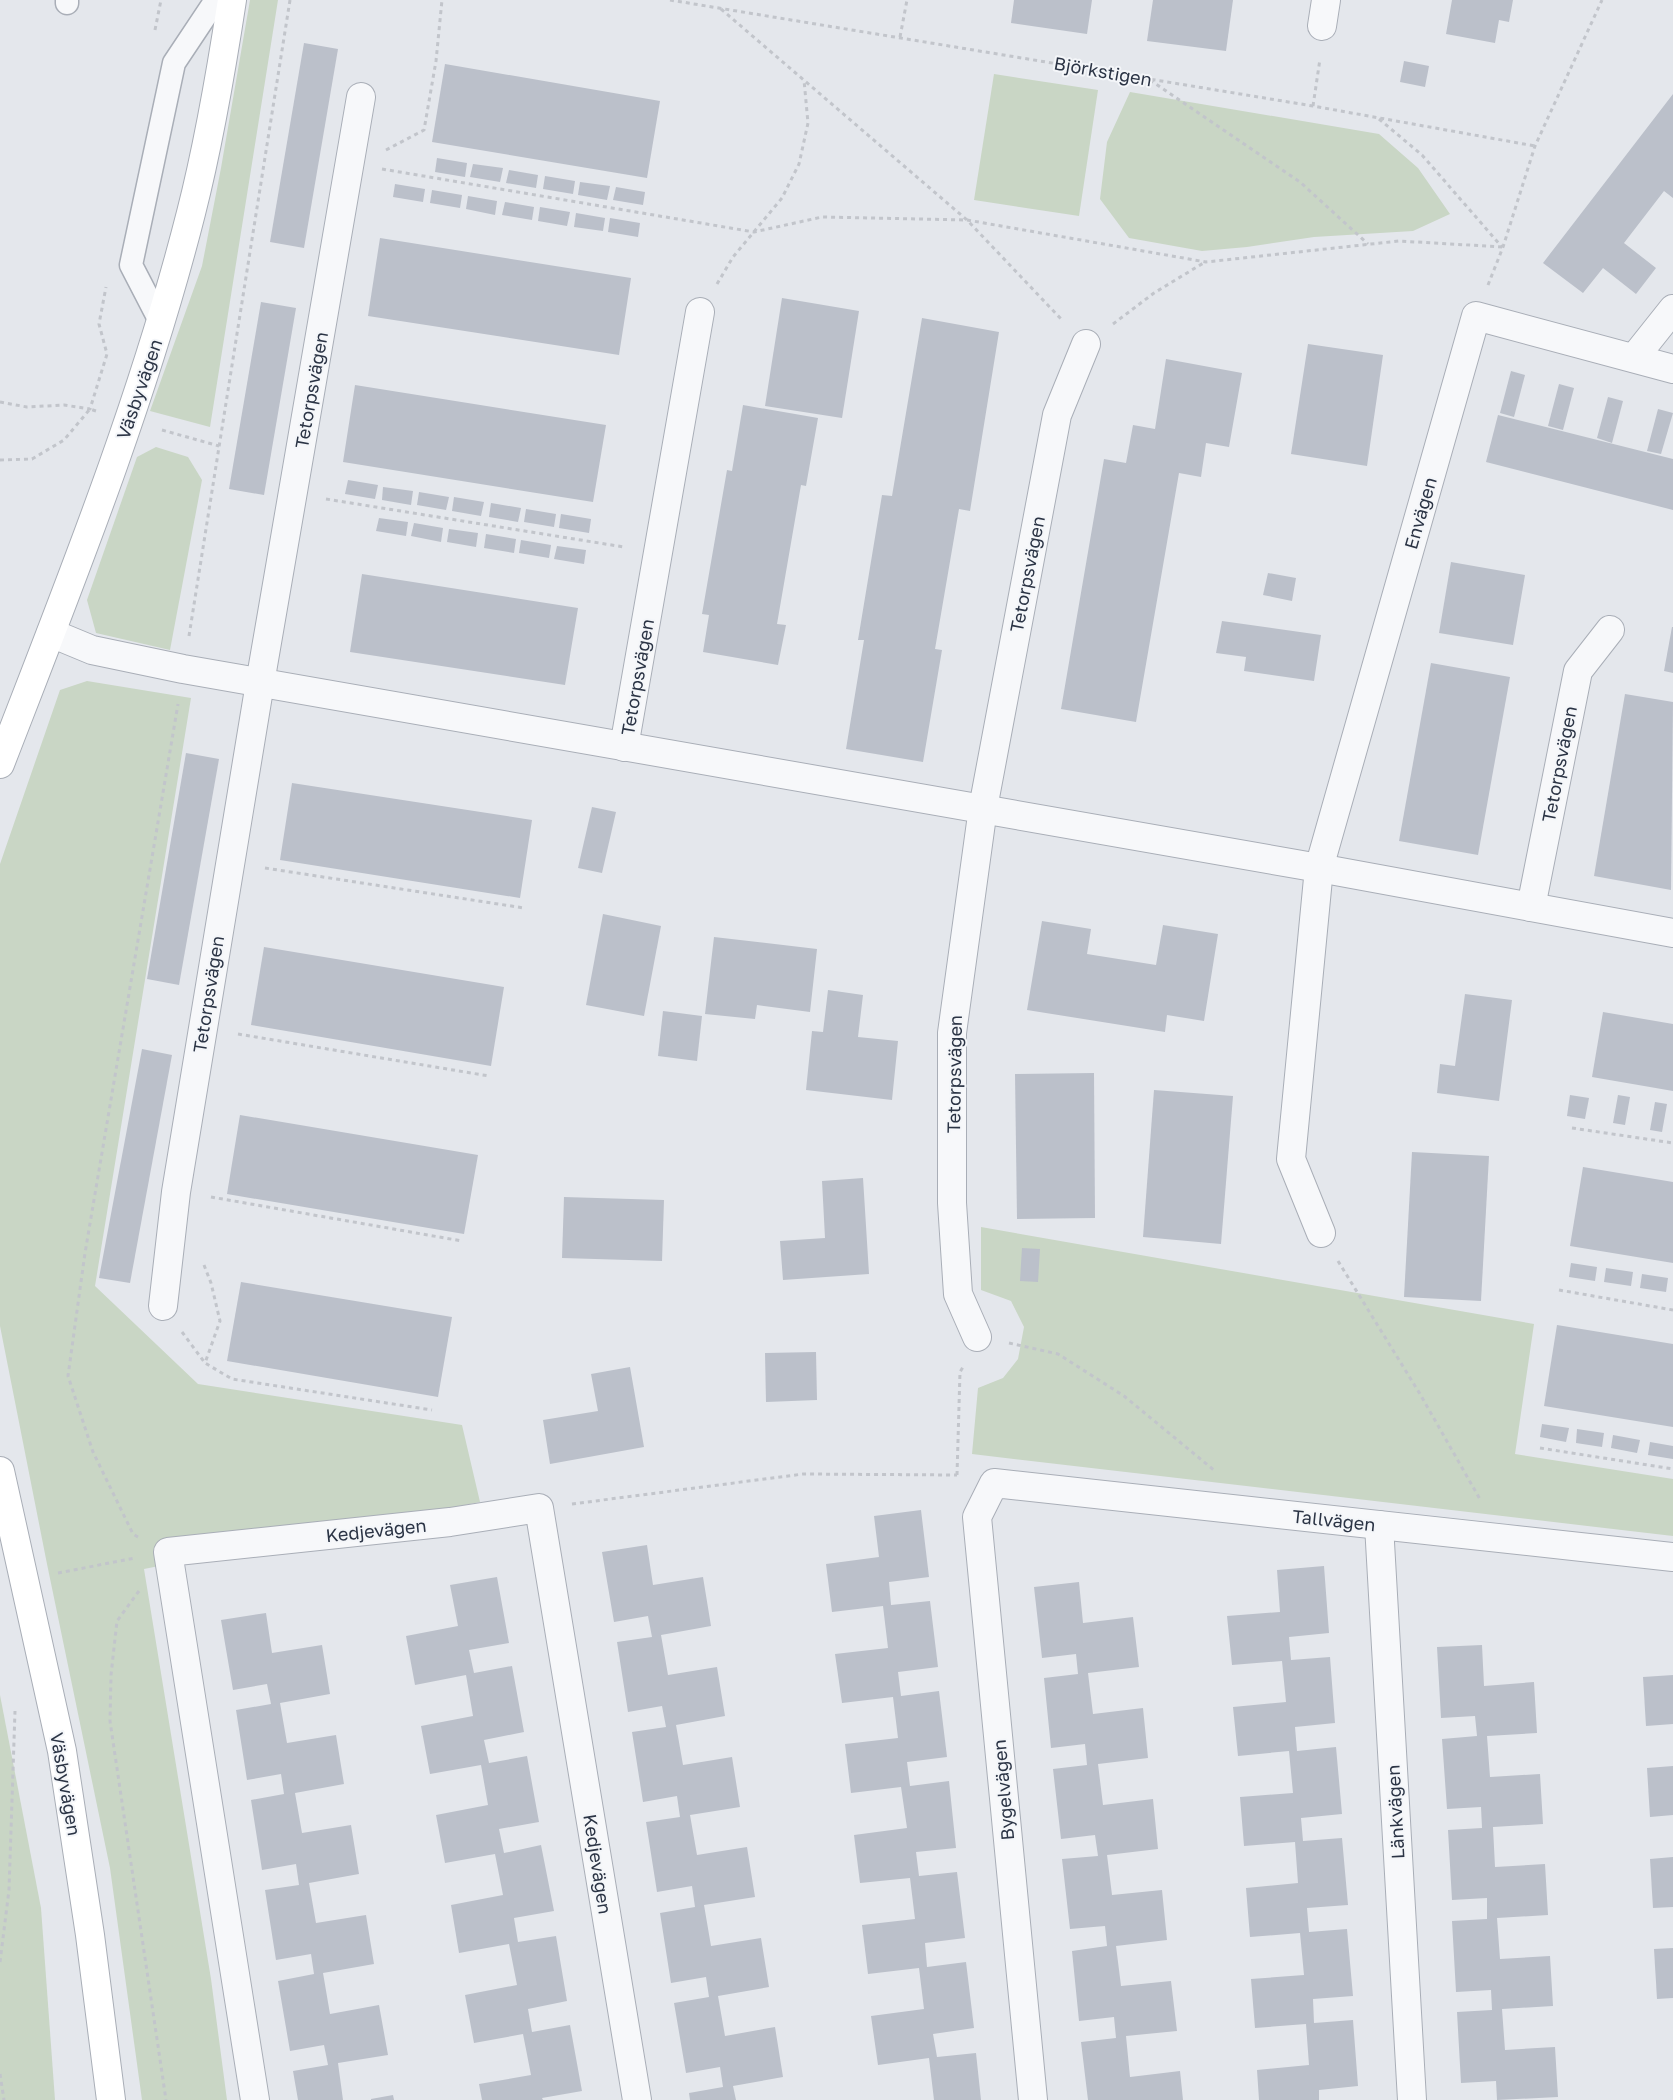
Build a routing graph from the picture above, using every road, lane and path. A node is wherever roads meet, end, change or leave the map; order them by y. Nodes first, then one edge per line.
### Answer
1 (216, 0) edge
2 (232, 0) edge
3 (290, 0) edge
4 (442, 0) edge
5 (670, 0) edge
6 (908, 0) edge
7 (1602, 0) edge
8 (720, 8) junction
9 (900, 37) junction
10 (1147, 79) junction
11 (804, 80) junction
12 (1318, 82) dead end
13 (361, 97) dead end
14 (1313, 106) junction
15 (1377, 118) junction
16 (1535, 146) junction
17 (361, 165) junction
18 (967, 220) junction
19 (754, 232) junction
20 (1369, 245) junction
21 (1503, 247) junction
22 (1206, 262) junction
23 (1673, 309) edge
24 (700, 312) joint
25 (1476, 316) junction
26 (160, 323) junction
27 (1086, 344) junction
28 (1634, 358) junction
29 (1673, 369) edge
30 (0, 402) edge
31 (90, 408) dead end
32 (294, 494) junction
33 (659, 553) junction
34 (1610, 630) dead end
35 (51, 633) junction
36 (183, 669) junction
37 (260, 683) junction
38 (624, 747) junction
39 (0, 764) edge
40 (983, 808) junction
41 (265, 859) dead end
42 (1319, 868) junction
43 (1531, 907) junction
44 (524, 908) dead end
45 (1673, 933) edge
46 (203, 1029) junction
47 (489, 1076) dead end
48 (1572, 1128) dead end
49 (1673, 1144) edge
50 (176, 1192) junction
51 (1321, 1233) joint
52 (462, 1241) dead end
53 (201, 1258) dead end
54 (1559, 1290) dead end
55 (163, 1306) dead end
56 (1673, 1310) edge
57 (977, 1337) junction
58 (432, 1410) dead end
59 (1540, 1448) dead end
60 (1673, 1469) edge
61 (0, 1471) edge
62 (957, 1476) junction
63 (1220, 1476) dead end
64 (994, 1483) junction
65 (539, 1508) junction
66 (1379, 1525) junction
67 (1503, 1538) junction
68 (168, 1552) junction
69 (1673, 1558) edge
70 (25, 1579) junction
71 (14, 1705) dead end
72 (0, 1962) edge
73 (0, 2074) edge
74 (4, 2100) edge
75 (112, 2100) edge
76 (166, 2100) edge
77 (255, 2100) edge
78 (637, 2100) edge
79 (1033, 2100) edge
80 (1412, 2100) edge

1 - 26 lane
2 - 26 street, Väsbyvägen
3 - 36 path
4 - 17 path
5 - 8 path, Björkstigen
6 - 9 path
7 - 16 path
8 - 9 path, Björkstigen
8 - 11 path
9 - 10 path, Björkstigen
10 - 14 path, Björkstigen
10 - 20 path
11 - 18 path
11 - 19 path
12 - 14 path
13 - 17 street, Tetorpsvägen
14 - 15 path, Björkstigen
15 - 16 path, Björkstigen
15 - 21 path
16 - 21 path
17 - 19 path
17 - 32 street, Tetorpsvägen
18 - 19 path
18 - 22 path
18 - 27 path
19 - 24 path
20 - 21 path
20 - 22 path
21 - 25 path
22 - 27 path
23 - 28 street
24 - 33 street, Tetorpsvägen
25 - 28 street
25 - 42 street, Envägen
26 - 35 street, Väsbyvägen
27 - 40 street, Tetorpsvägen
28 - 29 street
30 - 31 path
32 - 33 path
32 - 37 street, Tetorpsvägen
33 - 38 street, Tetorpsvägen
34 - 43 street, Tetorpsvägen
35 - 36 street, Tetorpsvägen
35 - 39 street, Väsbyvägen
36 - 37 street, Tetorpsvägen
36 - 68 path
37 - 38 street, Tetorpsvägen
37 - 46 street, Tetorpsvägen
38 - 40 street, Tetorpsvägen
40 - 42 street, Tetorpsvägen
40 - 57 street, Tetorpsvägen
41 - 44 path
42 - 43 street, Tetorpsvägen
42 - 51 street
43 - 45 street, Tetorpsvägen
46 - 47 path
46 - 50 street, Tetorpsvägen
48 - 49 path
50 - 52 path
50 - 55 street, Tetorpsvägen
51 - 67 path
53 - 58 path
54 - 56 path
57 - 62 path
57 - 63 path
59 - 60 path
61 - 70 street, Väsbyvägen
62 - 64 path
62 - 65 path
64 - 66 street, Tallvägen
64 - 79 street, Bygelvägen
65 - 68 street, Kedjevägen
65 - 78 street, Kedjevägen
66 - 67 street, Tallvägen
66 - 80 street, Länkvägen
67 - 69 street, Tallvägen
68 - 70 path
68 - 76 path
68 - 77 street
70 - 75 street, Väsbyvägen
71 - 72 path
73 - 74 path

